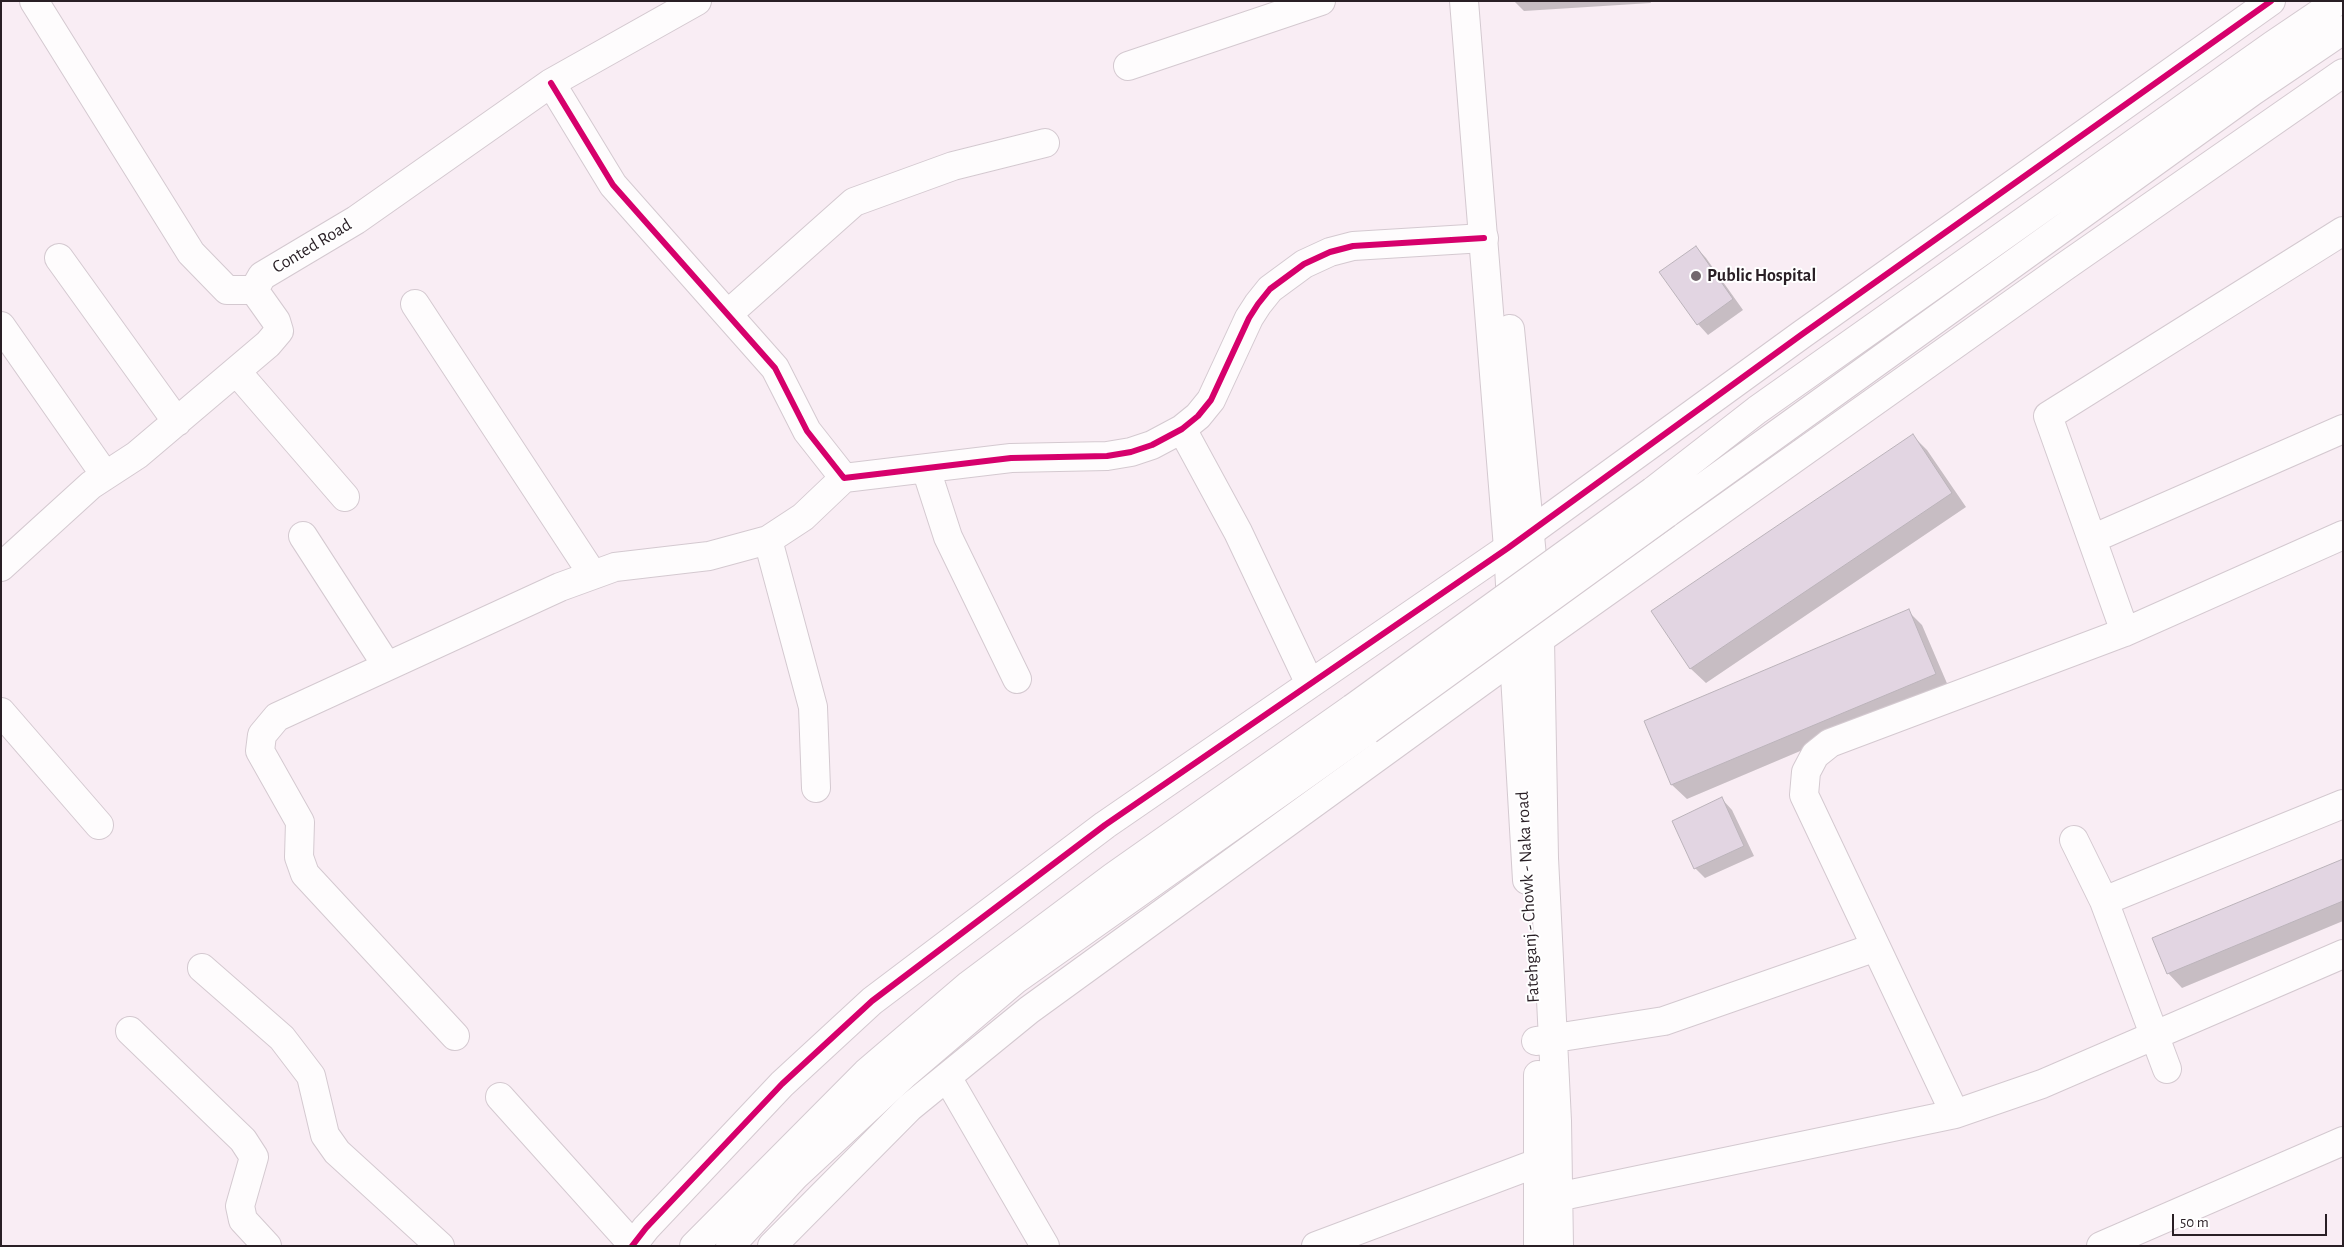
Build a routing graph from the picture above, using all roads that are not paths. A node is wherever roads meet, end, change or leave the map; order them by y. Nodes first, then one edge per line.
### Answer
1 (34, 1) edge
2 (697, 1) edge
3 (1321, 1) edge
4 (1464, 1) edge
5 (1481, 1) edge
6 (2271, 1) edge
7 (2338, 1) edge
8 (2343, 30) edge
9 (1128, 66) dead end
10 (2343, 73) edge
11 (551, 83) junction
12 (1045, 143) dead end
13 (2343, 231) edge
14 (1484, 238) junction
15 (59, 258) dead end
16 (254, 290) junction
17 (415, 304) dead end
18 (728, 314) junction
19 (1, 326) edge
20 (236, 371) junction
21 (177, 422) junction
22 (1182, 429) junction
23 (2343, 429) edge
24 (926, 469) junction
25 (105, 475) junction
26 (844, 478) junction
27 (345, 498) dead end
28 (1660, 503) junction
29 (2343, 535) edge
30 (303, 536) dead end
31 (2092, 539) junction
32 (768, 540) junction
33 (1519, 541) junction
34 (1, 567) edge
35 (593, 575) junction
36 (2125, 632) junction
37 (1540, 639) junction
38 (1514, 658) junction
39 (387, 666) junction
40 (1017, 679) dead end
41 (1310, 684) junction
42 (1, 712) edge
43 (1360, 719) junction
44 (816, 788) dead end
45 (2343, 804) edge
46 (99, 825) dead end
47 (2074, 840) dead end
48 (2104, 901) junction
49 (1876, 946) junction
50 (2343, 954) edge
51 (202, 968) dead end
52 (130, 1031) dead end
53 (456, 1036) dead end
54 (2154, 1036) junction
55 (1545, 1040) junction
56 (2167, 1069) dead end
57 (947, 1077) junction
58 (500, 1097) dead end
59 (1956, 1114) junction
60 (2343, 1141) edge
61 (1538, 1163) junction
62 (1548, 1199) junction
63 (633, 1245) edge
64 (267, 1246) edge
65 (440, 1246) edge
66 (694, 1246) edge
67 (730, 1246) edge
68 (772, 1246) edge
69 (1045, 1246) edge
70 (1316, 1246) edge
71 (1538, 1246) edge
72 (1559, 1246) edge
73 (2102, 1246) edge

1 - 16 main road
2 - 11 main road, Conted Road
3 - 9 main road
4 - 14 main road
5 - 33 main road
6 - 33 main road
7 - 28 main road
8 - 28 main road
10 - 37 main road
11 - 16 main road, Conted Road
11 - 18 main road
12 - 18 main road
13 - 31 main road
14 - 22 main road
14 - 33 main road
15 - 21 main road
16 - 20 main road
17 - 35 main road
18 - 26 main road
19 - 25 main road
20 - 21 main road
20 - 27 main road
21 - 25 main road
22 - 24 main road
22 - 41 main road
23 - 31 main road
24 - 26 main road
24 - 40 main road
25 - 34 main road
26 - 32 main road
28 - 43 main road, bridge
29 - 36 main road
30 - 39 main road
31 - 36 main road
32 - 35 main road
32 - 44 main road
33 - 37 main road
33 - 38 main road, Fatehganj - Chowk - Naka road
33 - 41 main road
35 - 39 main road
36 - 49 main road
37 - 38 main road
37 - 55 main road
38 - 55 main road, Fatehganj - Chowk - Naka road
38 - 57 main road
39 - 53 main road
41 - 63 main road
42 - 46 main road
43 - 66 main road
43 - 67 main road
45 - 48 main road
47 - 48 main road
48 - 54 main road
49 - 55 main road
49 - 59 main road
50 - 54 main road
51 - 65 main road
52 - 64 main road
54 - 56 main road
54 - 59 main road
55 - 61 main road, Fatehganj - Chowk - Naka road
55 - 62 main road
57 - 68 main road
57 - 69 main road
58 - 63 main road
59 - 62 main road
60 - 73 main road
61 - 62 main road, Fatehganj - Chowk - Naka road
61 - 70 main road
62 - 71 main road, Fatehganj - Chowk - Naka road
62 - 72 main road

